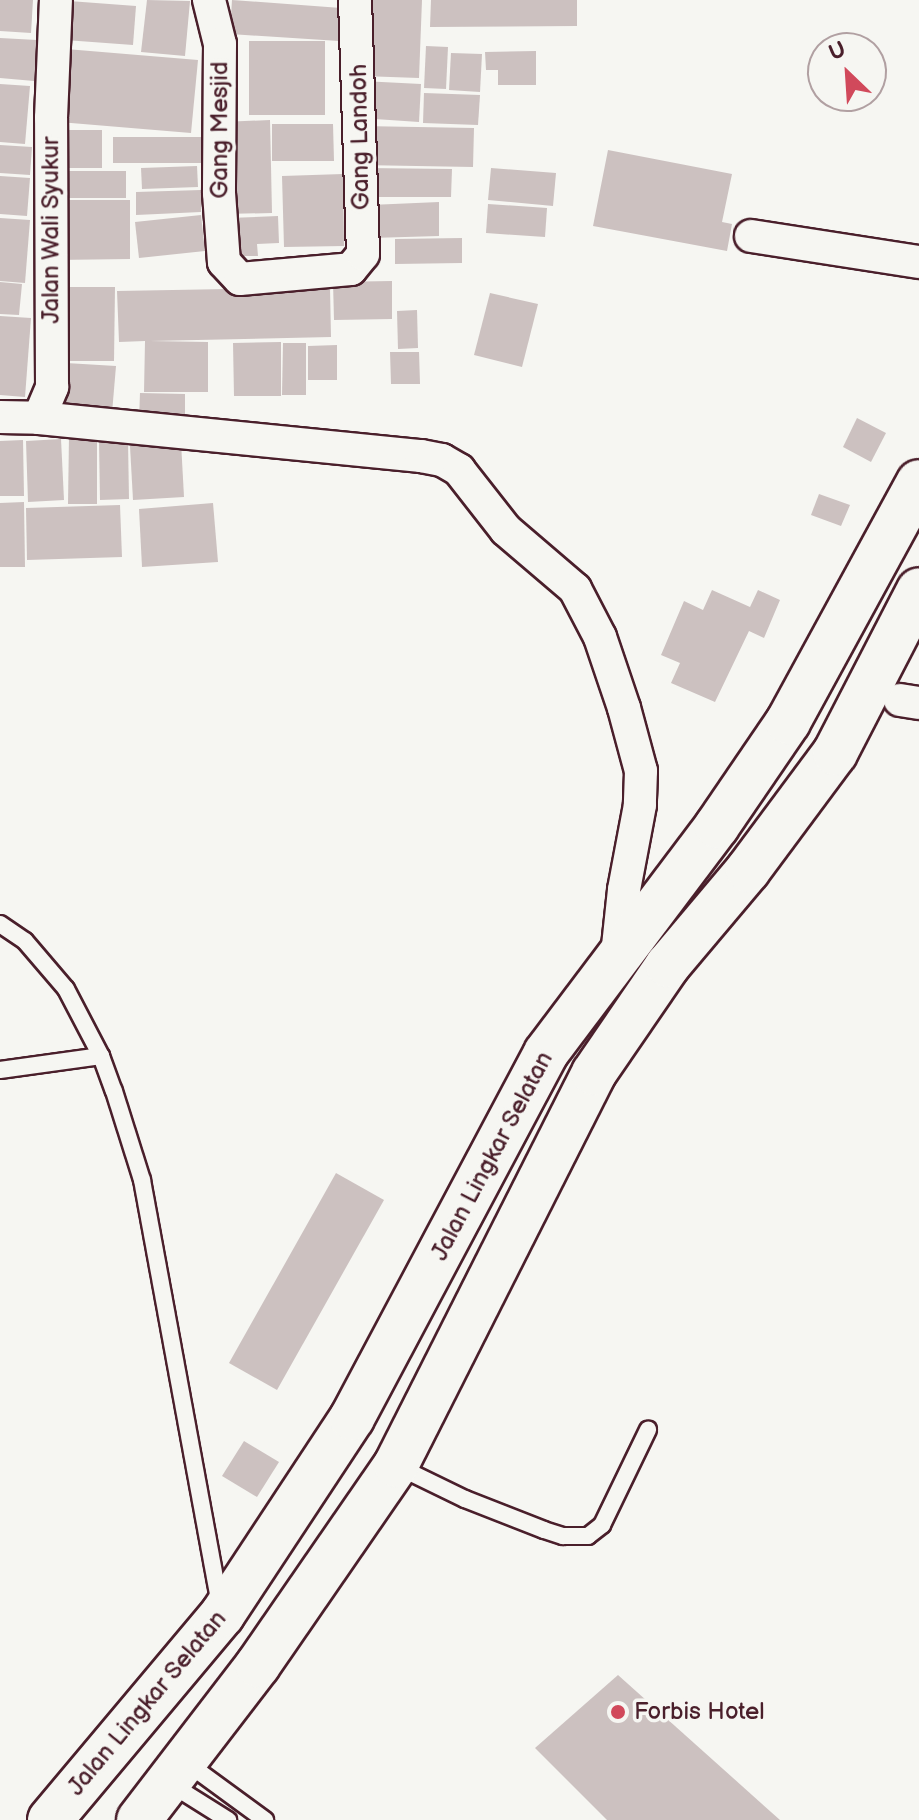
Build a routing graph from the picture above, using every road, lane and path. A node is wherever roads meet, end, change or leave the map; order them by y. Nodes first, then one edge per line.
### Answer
1 (56, 0) edge
2 (209, 0) edge
3 (355, 0) edge
4 (751, 236) dead end
5 (919, 262) edge
6 (351, 269) joint
7 (0, 417) edge
8 (39, 418) junction
9 (919, 482) edge
10 (919, 590) edge
11 (0, 924) edge
12 (629, 940) junction
13 (101, 1056) junction
14 (0, 1070) edge
15 (648, 1430) dead end
16 (396, 1465) junction
17 (222, 1615) junction
18 (178, 1772) junction
19 (50, 1820) edge
20 (139, 1820) edge
21 (228, 1820) edge
22 (265, 1820) edge

1 - 8 street, Jalan Wali Syukur
2 - 6 street, Gang Mesjid
3 - 6 street, Gang Landoh
4 - 5 street
7 - 8 street
8 - 12 street
9 - 12 highway, Jalan Lingkar Selatan
10 - 16 highway
11 - 13 lane
12 - 17 highway, Jalan Lingkar Selatan
13 - 14 lane
13 - 17 lane
15 - 16 lane
16 - 18 highway
17 - 19 highway, Jalan Lingkar Selatan
18 - 20 highway
18 - 21 lane
18 - 22 lane

